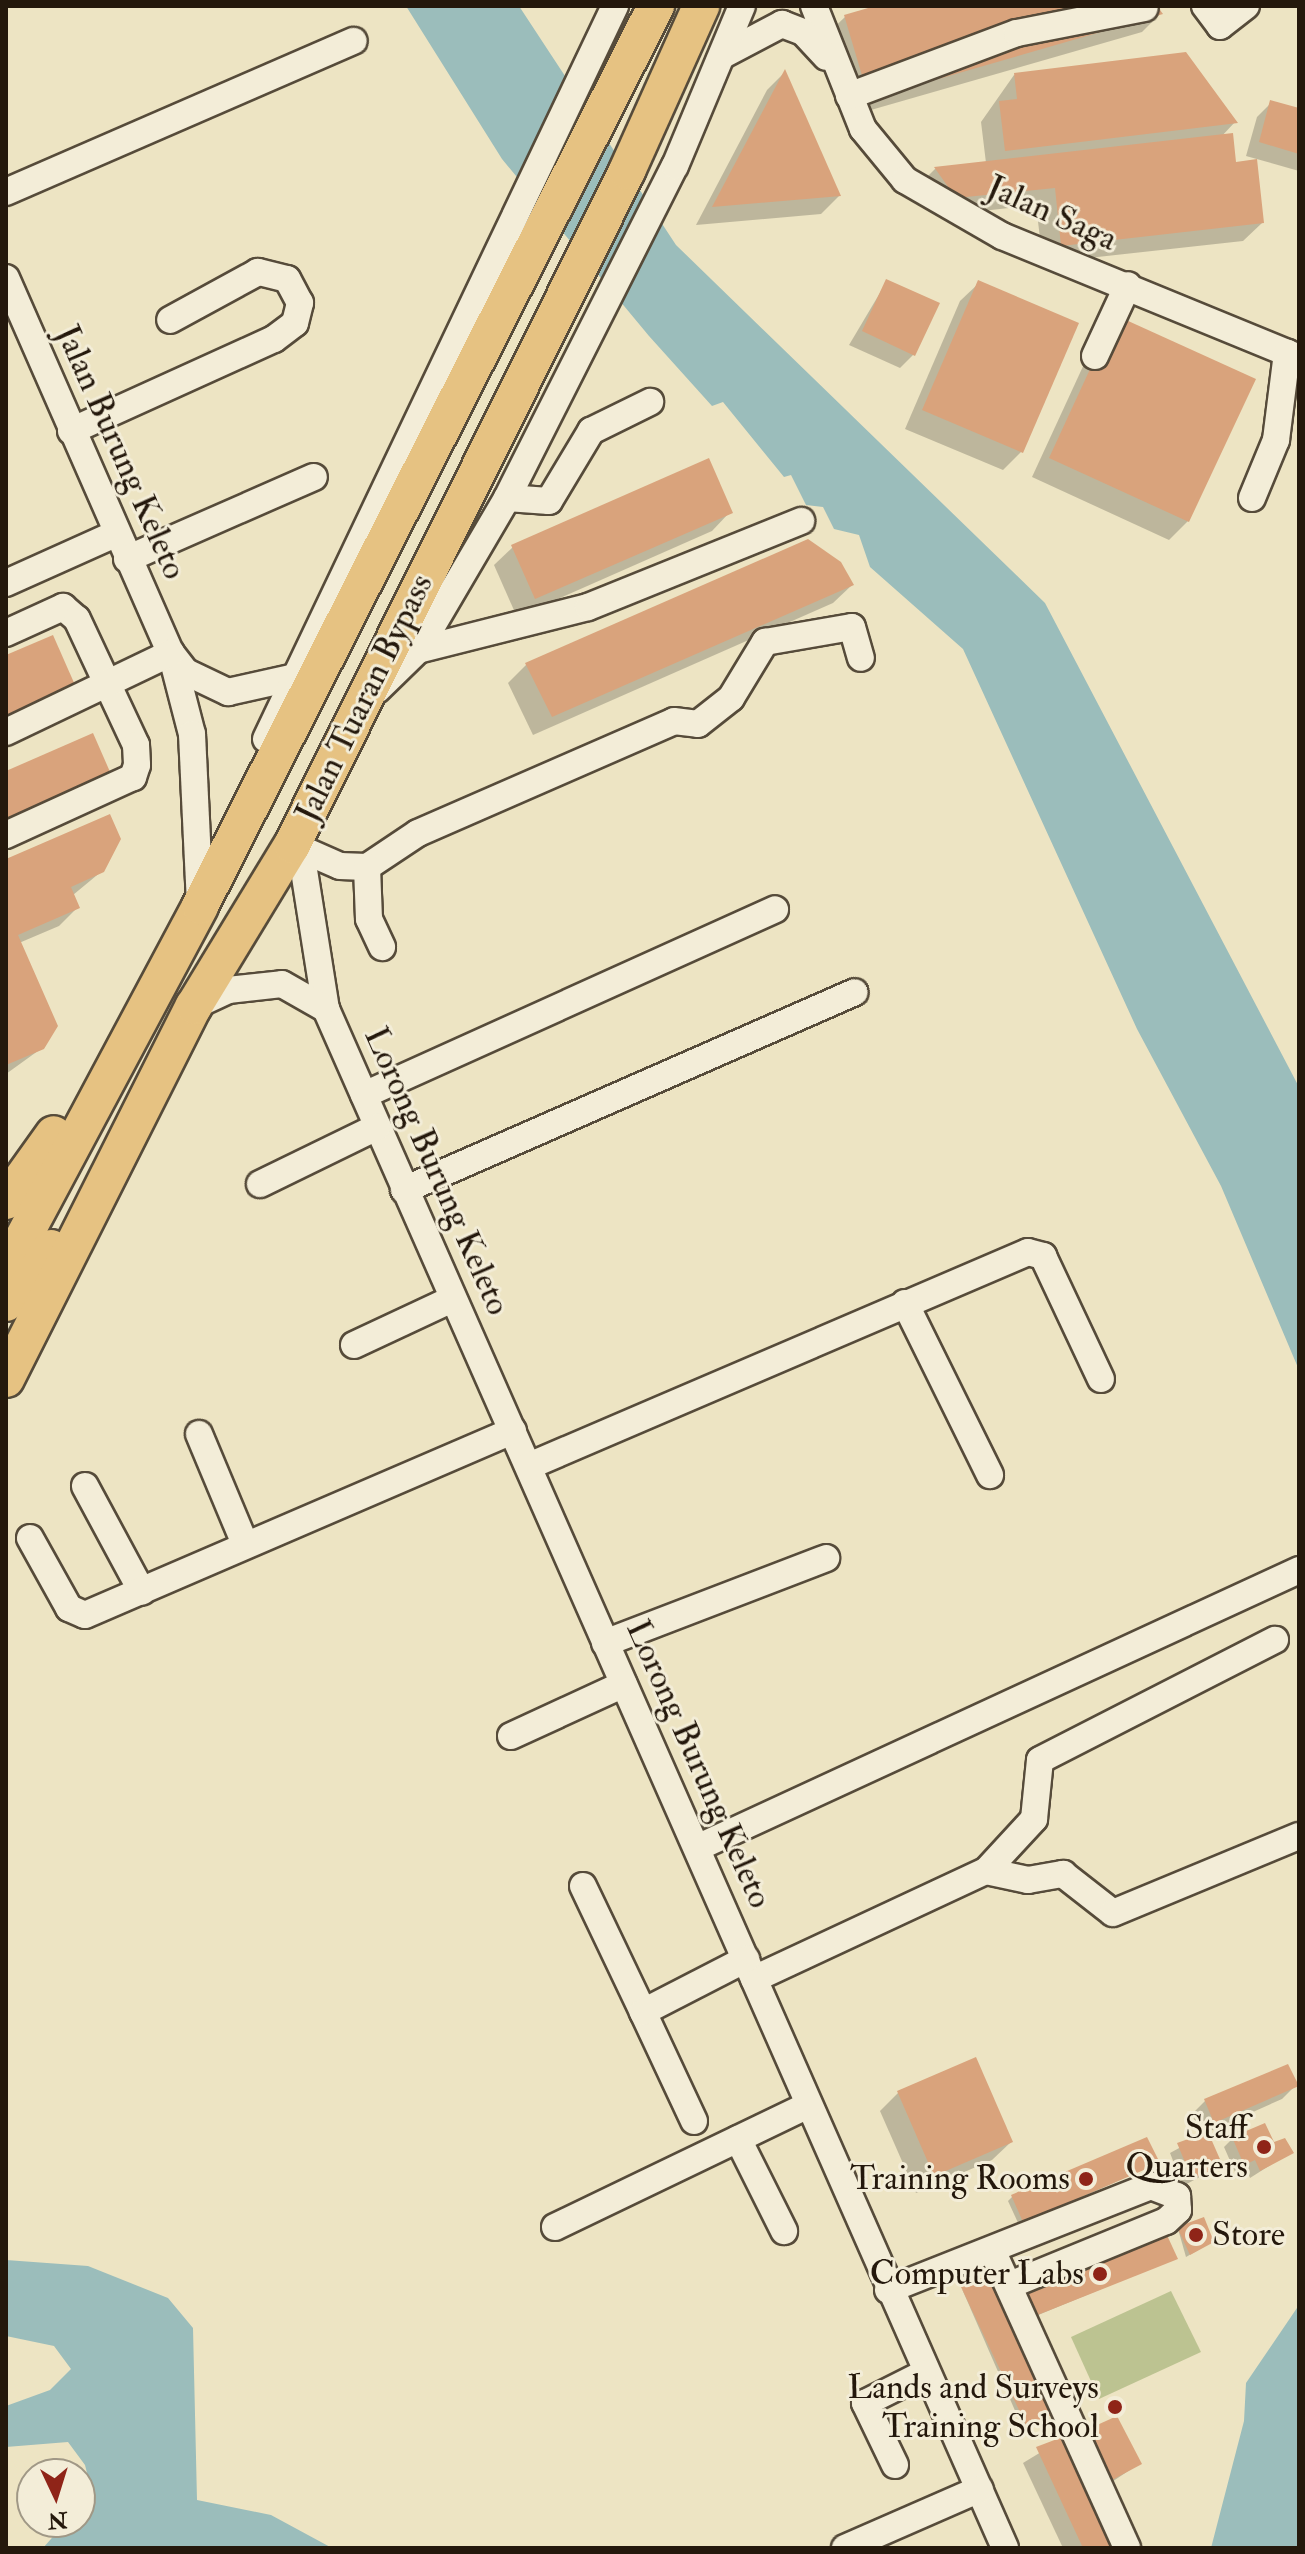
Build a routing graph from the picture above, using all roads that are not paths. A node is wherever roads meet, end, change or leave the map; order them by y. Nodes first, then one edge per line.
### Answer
1 (615, 6) edge
2 (656, 6) edge
3 (701, 6) edge
4 (742, 6) edge
5 (814, 6) edge
6 (1205, 6) edge
7 (1246, 6) edge
8 (1145, 8) dead end
9 (354, 41) dead end
10 (723, 55) junction
11 (833, 66) junction
12 (849, 96) junction
13 (6, 192) edge
14 (6, 278) edge
15 (1128, 285) junction
16 (170, 320) dead end
17 (1293, 355) edge
18 (1095, 356) dead end
19 (650, 402) dead end
20 (71, 431) junction
21 (314, 477) dead end
22 (507, 498) junction
23 (1252, 498) dead end
24 (801, 521) dead end
25 (115, 534) junction
26 (127, 559) junction
27 (6, 583) edge
28 (6, 633) edge
29 (418, 650) junction
30 (171, 653) junction
31 (861, 658) dead end
32 (295, 677) junction
33 (106, 684) junction
34 (360, 706) junction
35 (6, 732) edge
36 (6, 835) edge
37 (292, 845) junction
38 (367, 867) junction
39 (200, 906) junction
40 (775, 909) dead end
41 (382, 947) dead end
42 (854, 992) dead end
43 (194, 1006) junction
44 (326, 1009) junction
45 (364, 1095) junction
46 (96, 1096) junction
47 (377, 1127) junction
48 (260, 1184) dead end
49 (404, 1190) junction
50 (6, 1201) edge
51 (6, 1270) edge
52 (452, 1299) junction
53 (6, 1303) edge
54 (905, 1303) junction
55 (354, 1345) dead end
56 (6, 1379) edge
57 (1101, 1379) dead end
58 (513, 1431) junction
59 (199, 1434) dead end
60 (529, 1466) junction
61 (990, 1475) dead end
62 (85, 1486) dead end
63 (30, 1538) dead end
64 (245, 1544) junction
65 (826, 1558) dead end
66 (1299, 1570) edge
67 (142, 1592) junction
68 (1275, 1640) dead end
69 (605, 1643) junction
70 (624, 1684) junction
71 (511, 1736) dead end
72 (1299, 1836) edge
73 (699, 1847) junction
74 (986, 1871) junction
75 (583, 1886) dead end
76 (750, 1969) junction
77 (643, 2012) junction
78 (808, 2105) junction
79 (694, 2121) dead end
80 (738, 2139) junction
81 (555, 2227) dead end
82 (784, 2231) dead end
83 (992, 2250) junction
84 (1010, 2285) junction
85 (888, 2290) junction
86 (923, 2374) junction
87 (895, 2465) dead end
88 (980, 2489) junction
89 (845, 2548) edge
90 (1005, 2548) edge
91 (1127, 2548) edge

1 - 32 street
2 - 39 highway, Jalan Tuaran Bypass
3 - 34 highway, Jalan Tuaran Bypass
4 - 10 street
5 - 11 street, Jalan Saga
6 - 7 street
8 - 12 street
9 - 13 street
10 - 11 street, Jalan Saga
10 - 22 street
11 - 12 street, Jalan Saga
12 - 15 street, Jalan Saga
14 - 20 street, Jalan Burung Keleto
15 - 17 street, Jalan Saga
15 - 18 street
16 - 20 street
17 - 23 street
19 - 22 street
20 - 25 street, Jalan Burung Keleto
21 - 26 street
22 - 29 street
24 - 29 street
25 - 26 street, Jalan Burung Keleto
25 - 27 street
26 - 30 street, Jalan Burung Keleto
28 - 33 street
29 - 34 street
30 - 32 street, Jalan Burung Keleto
30 - 33 street
30 - 39 street, Jalan Burung Keleto
31 - 38 street
32 - 39 street
33 - 35 street
33 - 36 street
34 - 37 highway, Jalan Tuaran Bypass
37 - 38 street
37 - 43 highway, Jalan Tuaran Bypass
37 - 44 street, Lorong Burung Keleto
38 - 41 street
39 - 46 highway, Jalan Tuaran Bypass
40 - 45 street
42 - 49 street
43 - 44 street
43 - 53 highway
43 - 56 highway, Jalan Tuaran Bypass
44 - 45 street, Lorong Burung Keleto
45 - 47 street, Lorong Burung Keleto
46 - 50 highway
46 - 51 highway, Jalan Tuaran Bypass
47 - 48 street
47 - 49 street, Lorong Burung Keleto
49 - 52 street, Lorong Burung Keleto
52 - 55 street
52 - 58 street, Lorong Burung Keleto
54 - 57 street
54 - 60 street
54 - 61 street
58 - 60 street, Lorong Burung Keleto
58 - 64 street
59 - 64 street
60 - 69 street, Lorong Burung Keleto
62 - 67 street
63 - 67 street
64 - 67 street
65 - 69 street
66 - 73 street
68 - 74 street
69 - 70 street, Lorong Burung Keleto
70 - 71 street
70 - 73 street, Lorong Burung Keleto
72 - 74 street
73 - 76 street, Lorong Burung Keleto
74 - 76 street
75 - 77 street
76 - 77 street
76 - 78 street, Lorong Burung Keleto
77 - 79 street
78 - 80 street
78 - 85 street, Lorong Burung Keleto
80 - 81 street
80 - 82 street
83 - 84 street
83 - 84 street
83 - 85 street
84 - 91 street
85 - 86 street, Lorong Burung Keleto
86 - 87 street
86 - 88 street, Lorong Burung Keleto
88 - 89 street
88 - 90 street, Lorong Burung Keleto

